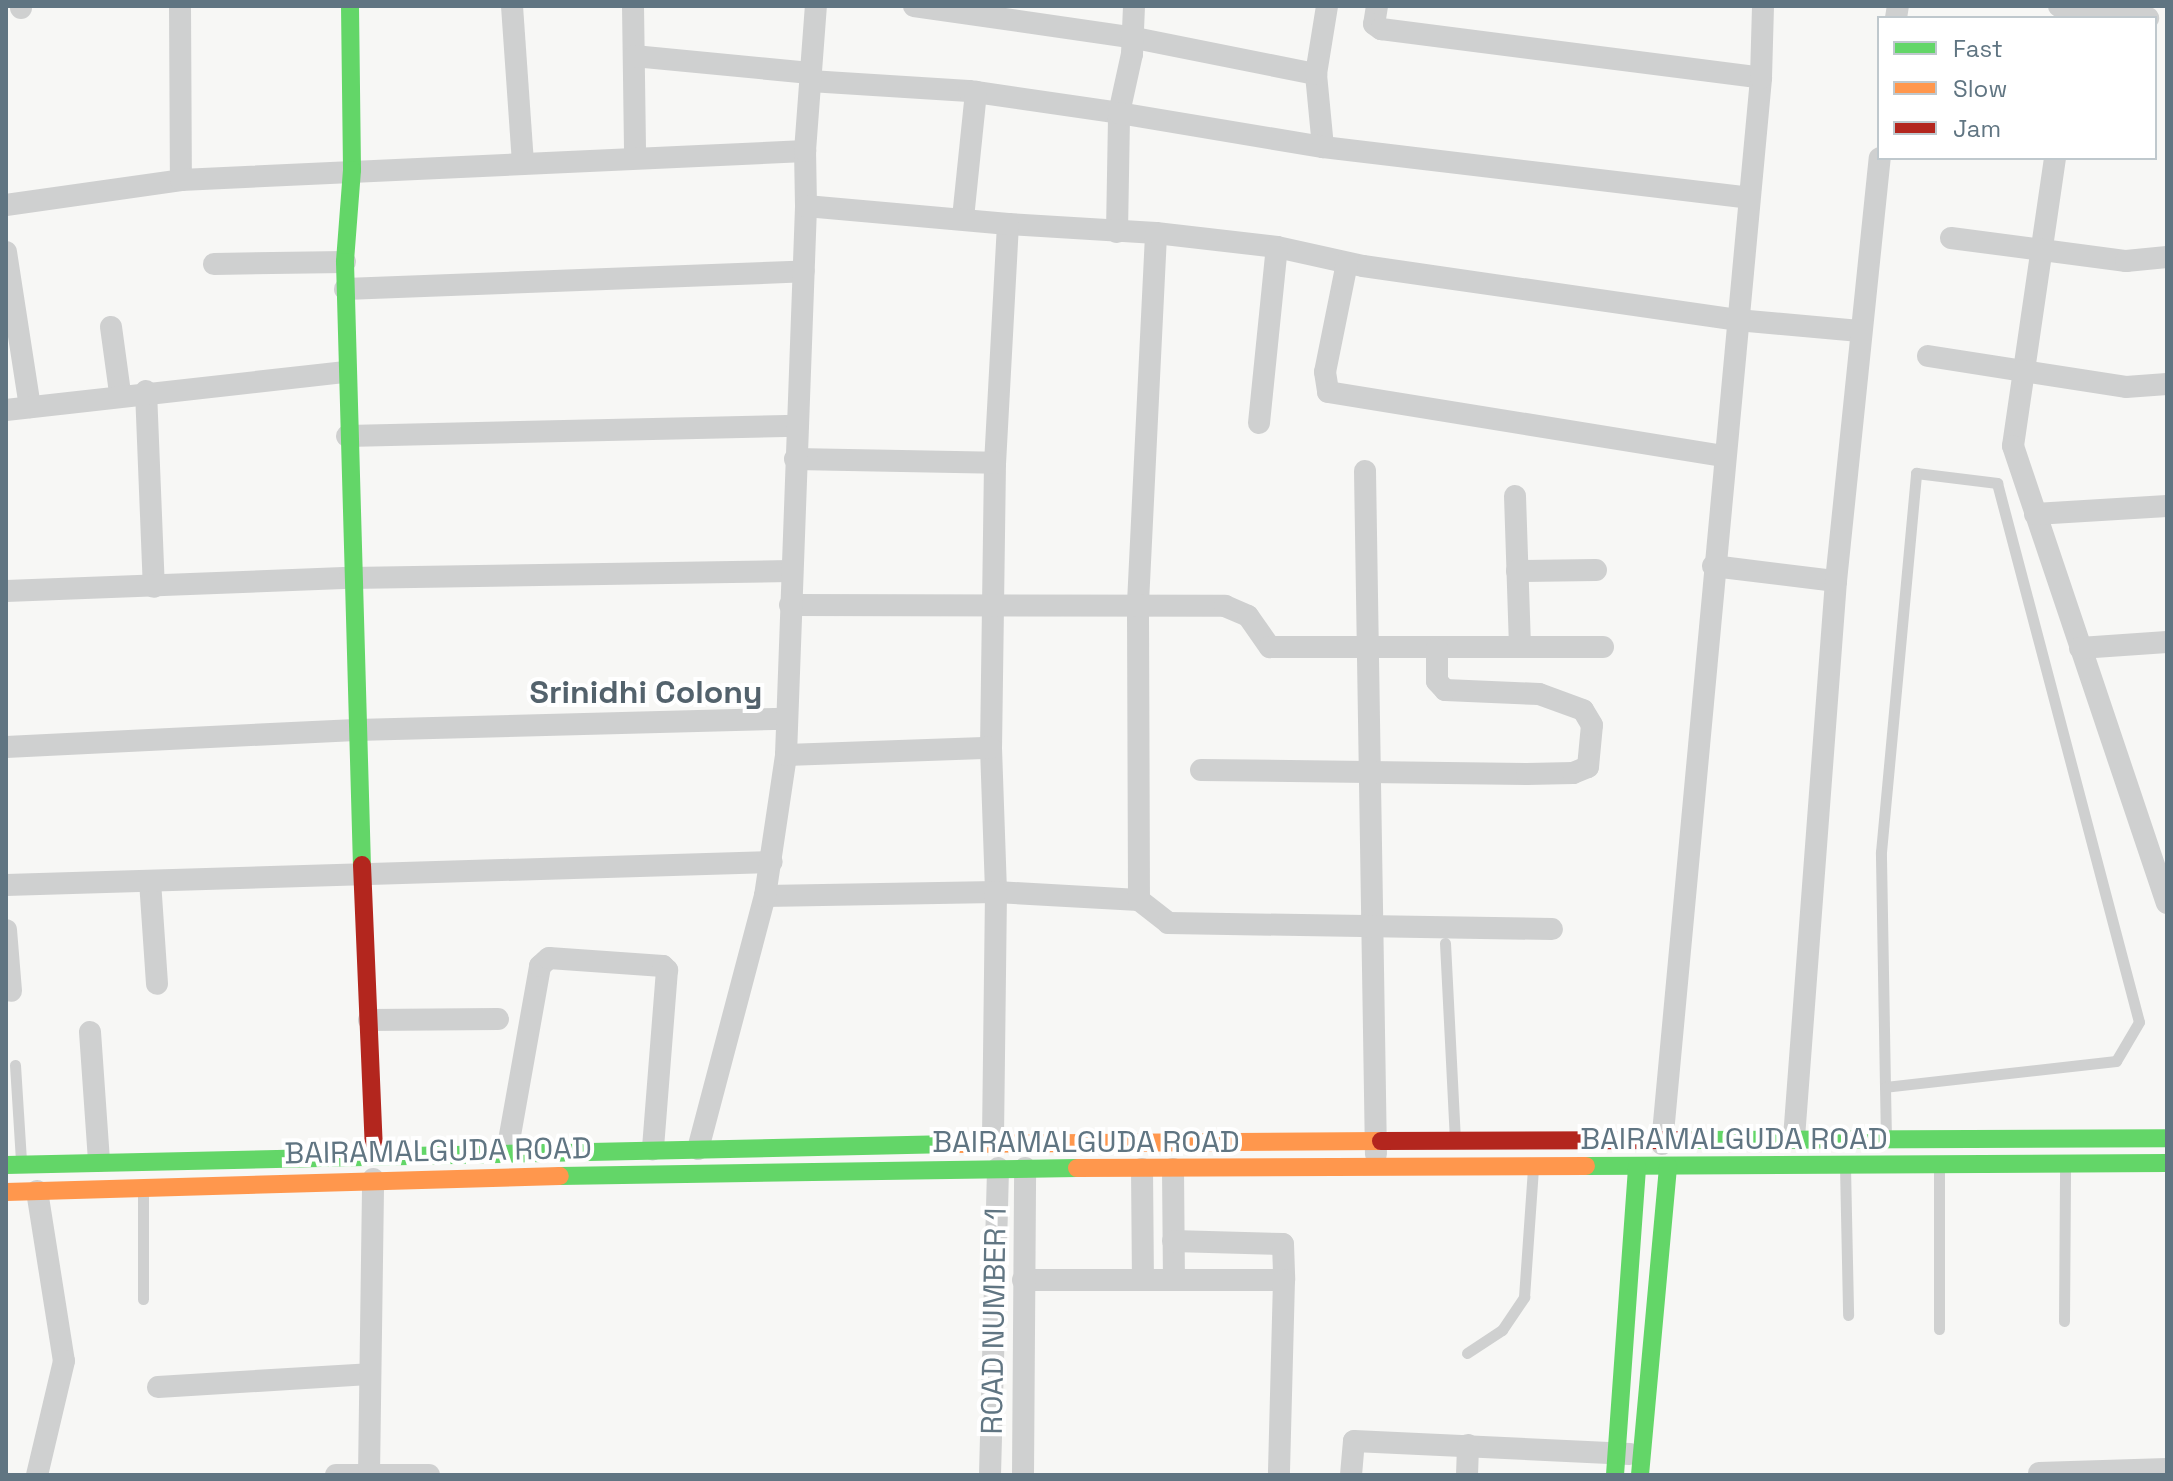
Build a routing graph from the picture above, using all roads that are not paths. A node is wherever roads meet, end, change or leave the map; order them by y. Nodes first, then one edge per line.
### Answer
1 (180, 6) edge
2 (350, 6) edge
3 (512, 6) edge
4 (633, 6) edge
5 (816, 6) edge
6 (914, 6) edge
7 (1134, 6) edge
8 (1327, 6) edge
9 (1377, 6) edge
10 (1763, 6) edge
11 (971, 10) edge
12 (2070, 11) edge
13 (2126, 16) edge
14 (1130, 37) junction
15 (634, 56) junction
16 (1316, 74) junction
17 (810, 77) junction
18 (1761, 78) junction
19 (976, 92) junction
20 (1119, 113) junction
21 (1323, 147) junction
22 (805, 151) junction
23 (635, 156) junction
24 (1880, 160) edge
25 (2055, 160) edge
26 (523, 164) junction
27 (352, 170) junction
28 (181, 180) junction
29 (1749, 198) junction
30 (6, 205) edge
31 (806, 206) junction
32 (963, 218) junction
33 (1008, 224) junction
34 (1117, 232) junction
35 (1156, 233) junction
36 (1951, 238) dead end
37 (1277, 247) junction
38 (2041, 250) junction
39 (6, 252) edge
40 (2167, 257) edge
41 (345, 262) junction
42 (1347, 263) junction
43 (214, 264) dead end
44 (804, 271) junction
45 (345, 289) junction
46 (1737, 320) junction
47 (111, 327) dead end
48 (1860, 331) junction
49 (1928, 356) dead end
50 (346, 372) junction
51 (2023, 375) junction
52 (2167, 384) edge
53 (146, 391) junction
54 (120, 393) junction
55 (30, 407) junction
56 (6, 410) edge
57 (1259, 423) dead end
58 (798, 426) junction
59 (347, 436) junction
60 (1724, 456) junction
61 (795, 459) junction
62 (995, 463) junction
63 (1365, 471) dead end
64 (1515, 496) dead end
65 (2167, 506) edge
66 (2035, 514) junction
67 (1713, 566) junction
68 (1596, 570) dead end
69 (791, 571) junction
70 (1517, 571) junction
71 (350, 578) junction
72 (1836, 581) junction
73 (154, 587) junction
74 (6, 591) edge
75 (993, 602) junction
76 (1138, 603) junction
77 (790, 605) junction
78 (2167, 642) edge
79 (1520, 647) junction
80 (1603, 647) dead end
81 (2080, 648) junction
82 (1437, 649) junction
83 (1366, 650) junction
84 (786, 719) junction
85 (356, 730) junction
86 (6, 747) edge
87 (991, 748) junction
88 (786, 755) junction
89 (1201, 770) dead end
90 (1367, 773) junction
91 (772, 862) junction
92 (362, 874) junction
93 (150, 881) junction
94 (6, 885) edge
95 (996, 892) junction
96 (765, 896) junction
97 (1139, 900) junction
98 (2167, 903) edge
99 (1369, 927) junction
100 (1552, 929) dead end
101 (6, 930) edge
102 (1445, 943) dead end
103 (157, 984) dead end
104 (11, 991) dead end
105 (498, 1019) dead end
106 (369, 1020) junction
107 (90, 1032) dead end
108 (15, 1065) dead end
109 (1885, 1087) junction
110 (1794, 1138) junction
111 (1886, 1138) junction
112 (1925, 1138) junction
113 (2167, 1138) edge
114 (1375, 1140) junction
115 (1455, 1141) junction
116 (993, 1143) junction
117 (1662, 1144) junction
118 (653, 1149) junction
119 (698, 1149) junction
120 (507, 1152) junction
121 (374, 1154) junction
122 (99, 1161) junction
123 (2065, 1163) junction
124 (2167, 1163) edge
125 (14, 1165) edge
126 (1668, 1166) junction
127 (1845, 1166) junction
128 (1932, 1166) junction
129 (1637, 1167) junction
130 (998, 1168) junction
131 (1025, 1168) junction
132 (1376, 1168) junction
133 (1533, 1168) junction
134 (1142, 1169) junction
135 (1173, 1169) junction
136 (373, 1179) junction
137 (143, 1187) junction
138 (37, 1191) junction
139 (6, 1192) edge
140 (1173, 1241) junction
141 (1143, 1279) junction
142 (1174, 1279) junction
143 (1023, 1280) junction
144 (1284, 1280) junction
145 (143, 1299) dead end
146 (1848, 1315) dead end
147 (2064, 1321) dead end
148 (1939, 1329) dead end
149 (1467, 1353) dead end
150 (369, 1374) junction
151 (158, 1387) dead end
152 (1468, 1445) junction
153 (1616, 1464) edge
154 (1640, 1465) edge
155 (2167, 1469) edge
156 (369, 1473) edge
157 (2039, 1473) edge
158 (37, 1475) edge
159 (336, 1475) edge
160 (429, 1475) edge
161 (990, 1475) edge
162 (1023, 1475) edge
163 (1279, 1475) edge
164 (1351, 1475) edge
165 (1467, 1475) edge

1 - 28 street
2 - 27 main road
3 - 26 street
4 - 15 street
5 - 17 street
6 - 11 street
7 - 14 street
8 - 16 street
9 - 18 street
10 - 18 street
11 - 14 street
12 - 13 street
14 - 16 street
14 - 20 street
15 - 17 street
15 - 23 street
16 - 21 street
17 - 19 street
17 - 22 street
18 - 29 street
19 - 20 street
19 - 32 street
20 - 21 street
20 - 34 street
21 - 29 street
22 - 23 street
22 - 31 street
23 - 26 street
24 - 48 street
25 - 38 street
26 - 27 street
27 - 28 street
27 - 41 main road
28 - 30 street
29 - 46 street
31 - 32 street
31 - 44 street
32 - 33 street
33 - 34 street
33 - 62 street
34 - 35 street
35 - 37 street
35 - 76 street
36 - 38 street
37 - 42 street
37 - 57 street
38 - 40 street
38 - 51 street
39 - 55 street
41 - 43 street
41 - 45 main road
42 - 46 street
42 - 60 street
44 - 45 street
44 - 58 street
45 - 50 main road
46 - 48 street
46 - 60 street
47 - 54 street
48 - 72 street
49 - 51 street
50 - 53 street
50 - 59 main road
51 - 52 street
51 - 66 street
53 - 54 street
53 - 73 street
54 - 55 street
55 - 56 street
58 - 59 street
58 - 61 street
59 - 71 main road
60 - 67 street
61 - 62 street
61 - 69 street
62 - 75 street
63 - 83 street
64 - 70 street
65 - 66 street
66 - 81 street
67 - 72 street
67 - 117 street
68 - 70 street
69 - 71 street
69 - 77 street
70 - 79 street
71 - 73 street
71 - 85 main road
72 - 110 street
73 - 74 street
75 - 76 street
75 - 77 street
75 - 87 street
76 - 83 street
76 - 97 street
77 - 84 street
78 - 81 street
79 - 80 street
79 - 82 street
81 - 98 street
82 - 83 street
82 - 90 street
83 - 90 street
84 - 85 street
84 - 88 street
85 - 86 street
85 - 92 main road
87 - 88 street
87 - 95 street
88 - 91 street
89 - 90 street
90 - 99 street
91 - 92 street
91 - 96 street
92 - 93 street
92 - 106 main road
93 - 94 street
93 - 103 street
95 - 96 street
95 - 97 street
95 - 116 street
96 - 119 street
97 - 99 street
99 - 100 street
99 - 114 street
101 - 104 street
102 - 115 lane
105 - 106 street
106 - 121 main road
107 - 122 street
108 - 125 lane
109 - 109 lane
109 - 111 lane
110 - 111 main road, BAIRAMALGUDA ROAD
110 - 117 main road, BAIRAMALGUDA ROAD
111 - 112 main road, BAIRAMALGUDA ROAD
112 - 113 main road, BAIRAMALGUDA ROAD
112 - 128 main road
114 - 115 main road, BAIRAMALGUDA ROAD
114 - 116 main road, BAIRAMALGUDA ROAD
114 - 132 street
115 - 117 main road, BAIRAMALGUDA ROAD
116 - 119 main road, BAIRAMALGUDA ROAD
118 - 119 main road, BAIRAMALGUDA ROAD
118 - 120 main road, BAIRAMALGUDA ROAD
118 - 120 street
120 - 121 main road, BAIRAMALGUDA ROAD
121 - 122 main road, BAIRAMALGUDA ROAD
122 - 125 main road, BAIRAMALGUDA ROAD
123 - 124 main road, BAIRAMALGUDA ROAD
123 - 128 main road, BAIRAMALGUDA ROAD
123 - 147 lane
126 - 127 main road, BAIRAMALGUDA ROAD
126 - 129 main road, BAIRAMALGUDA ROAD
126 - 154 main road
127 - 128 main road, BAIRAMALGUDA ROAD
127 - 146 lane
128 - 148 lane
129 - 133 main road, BAIRAMALGUDA ROAD
129 - 153 main road
130 - 131 main road, BAIRAMALGUDA ROAD
130 - 136 main road, BAIRAMALGUDA ROAD
130 - 161 street, ROAD NUMBER 1
131 - 134 main road, BAIRAMALGUDA ROAD
131 - 143 street
132 - 133 main road, BAIRAMALGUDA ROAD
132 - 135 main road, BAIRAMALGUDA ROAD
133 - 149 lane
134 - 135 main road, BAIRAMALGUDA ROAD
134 - 141 street
135 - 140 street
136 - 137 main road, BAIRAMALGUDA ROAD
136 - 150 street
137 - 138 main road, BAIRAMALGUDA ROAD
137 - 145 lane
138 - 139 main road, BAIRAMALGUDA ROAD
138 - 158 street
140 - 142 street
140 - 144 street
141 - 142 street
141 - 143 street
142 - 144 street
143 - 162 street
144 - 163 street
150 - 151 street
150 - 156 street
152 - 153 street
152 - 164 street
152 - 165 street
153 - 154 street
155 - 157 street
156 - 159 street
156 - 160 street

